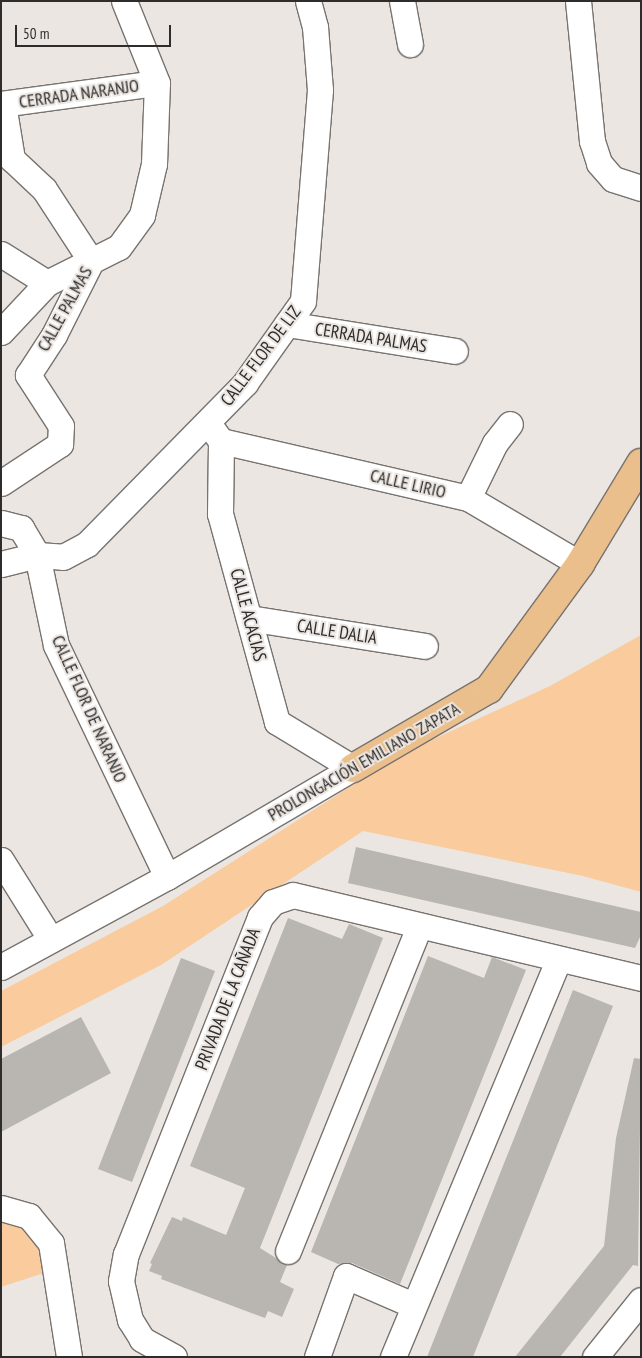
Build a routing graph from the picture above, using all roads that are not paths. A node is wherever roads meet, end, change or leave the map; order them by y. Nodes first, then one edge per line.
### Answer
1 (124, 1) edge
2 (308, 1) edge
3 (402, 1) edge
4 (578, 1) edge
5 (410, 44) dead end
6 (157, 82) junction
7 (2, 104) edge
8 (641, 188) edge
9 (1, 254) edge
10 (91, 261) junction
11 (47, 282) junction
12 (287, 324) junction
13 (1, 332) edge
14 (455, 351) dead end
15 (510, 424) dead end
16 (215, 432) junction
17 (641, 464) edge
18 (1, 483) edge
19 (468, 498) junction
20 (1, 523) edge
21 (36, 555) junction
22 (1, 564) edge
23 (580, 564) junction
24 (249, 618) junction
25 (425, 646) dead end
26 (353, 768) junction
27 (1, 860) edge
28 (167, 878) junction
29 (419, 926) junction
30 (51, 940) junction
31 (558, 960) junction
32 (1, 967) edge
33 (641, 978) edge
34 (1, 1208) edge
35 (288, 1251) dead end
36 (641, 1300) edge
37 (413, 1305) junction
38 (69, 1357) edge
39 (174, 1357) edge
40 (317, 1357) edge
41 (393, 1357) edge
42 (595, 1357) edge

1 - 6 street, CALLE PALMAS
2 - 12 street, CALLE FLOR DE LIZ
3 - 5 street
4 - 8 street
6 - 7 street, CERRADA NARANJO
6 - 10 street, CALLE PALMAS
7 - 10 street
9 - 11 street
10 - 11 street
10 - 18 street, CALLE PALMAS
11 - 13 street
12 - 14 street, CERRADA PALMAS
12 - 16 street, CALLE FLOR DE LIZ
15 - 19 street
16 - 19 street, CALLE LIRIO
16 - 21 street, CALLE FLOR DE LIZ
16 - 24 street, CALLE ACACIAS
17 - 23 main road, PROLONGACIÓN EMILIANO ZAPATA
19 - 23 street, CALLE LIRIO
20 - 21 street, CALLE FLOR DE NARANJO
21 - 22 street, CALLE FLOR DE LIZ
21 - 28 street, CALLE FLOR DE NARANJO
23 - 26 main road, PROLONGACIÓN EMILIANO ZAPATA
24 - 25 street, CALLE DALIA
24 - 26 street, CALLE ACACIAS
26 - 28 street, PROLONGACIÓN EMILIANO ZAPATA
27 - 30 street
28 - 30 street, PROLONGACIÓN EMILIANO ZAPATA
29 - 31 street, PRIVADA DE LA CAÑADA
29 - 35 street
29 - 39 street, PRIVADA DE LA CAÑADA
30 - 32 street, PROLONGACIÓN EMILIANO ZAPATA
31 - 33 street, PRIVADA DE LA CAÑADA
31 - 37 street
34 - 38 street
36 - 42 street
37 - 40 street
37 - 41 street

